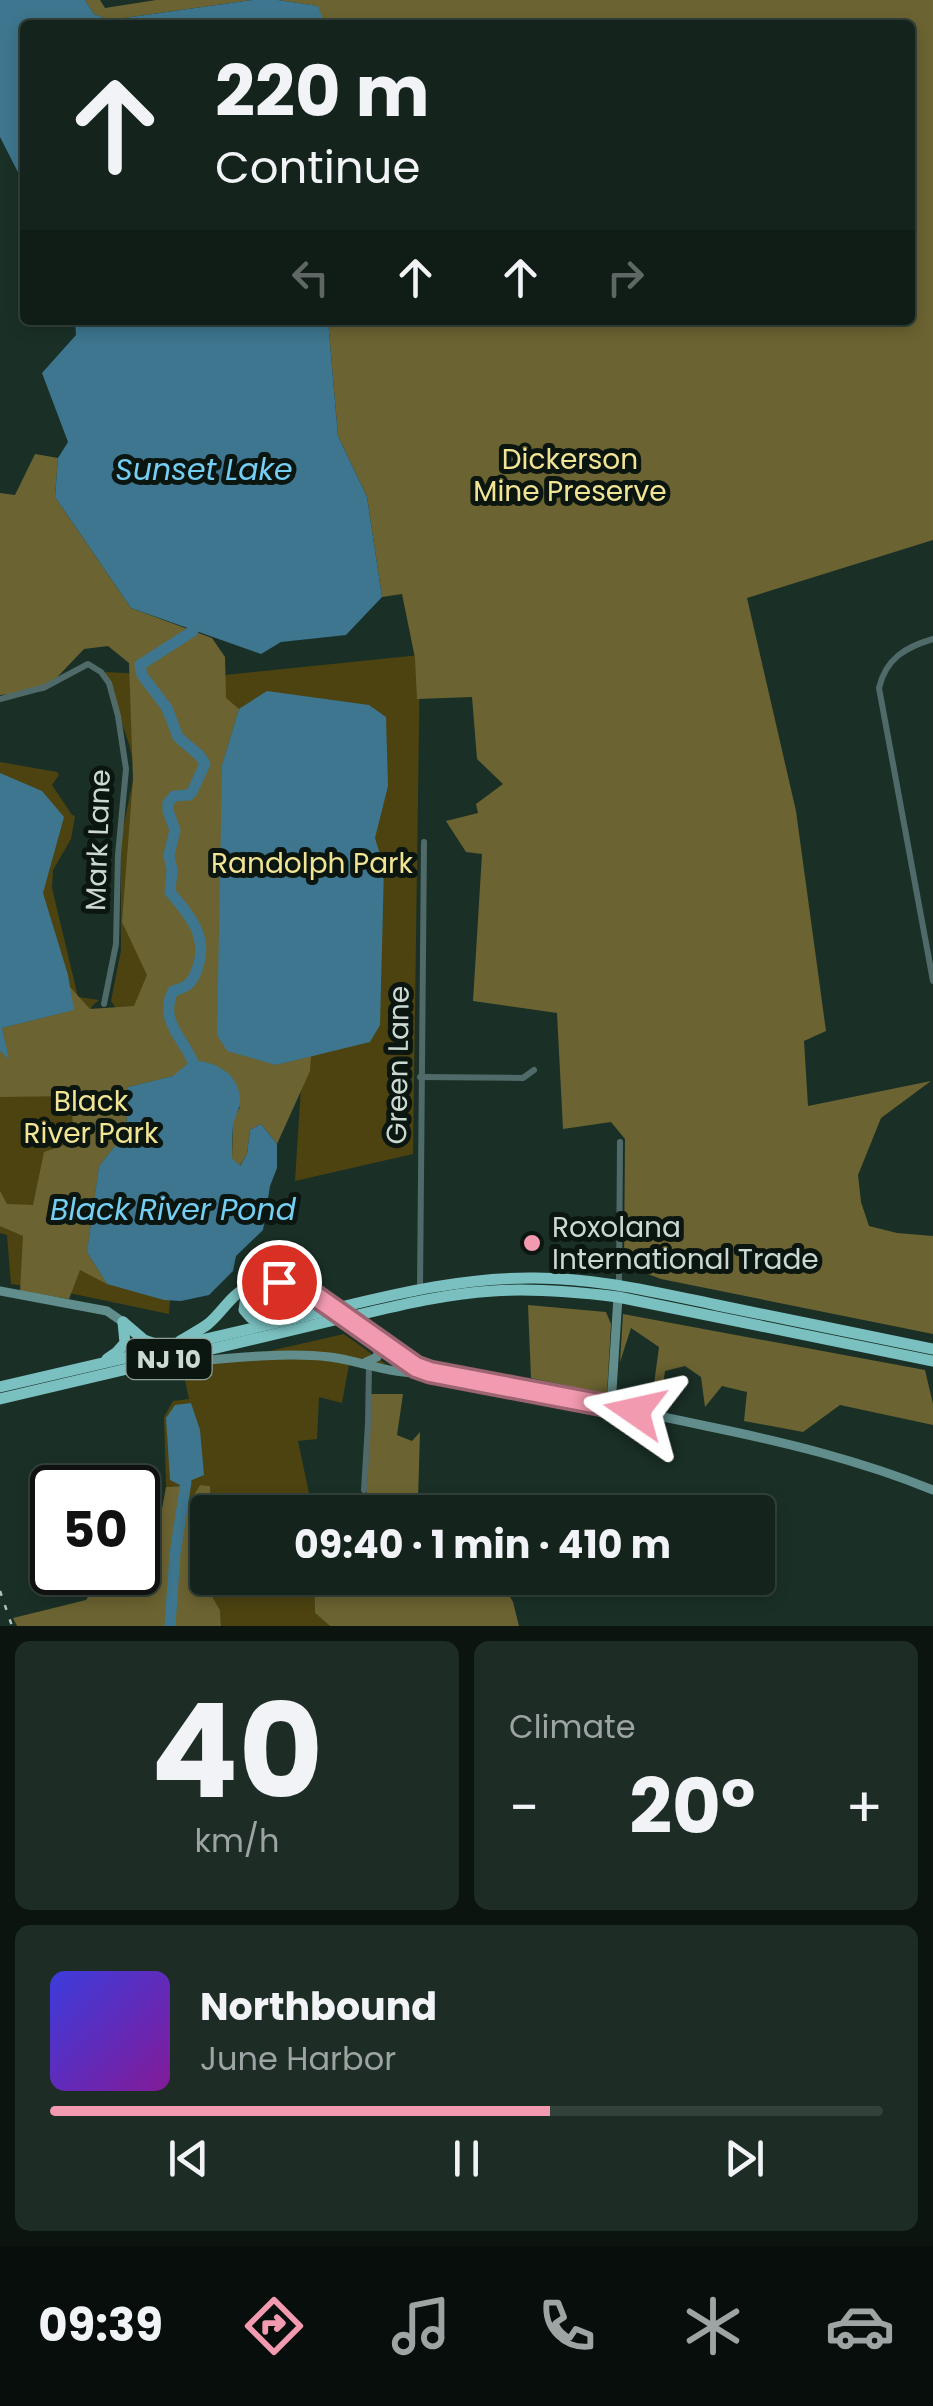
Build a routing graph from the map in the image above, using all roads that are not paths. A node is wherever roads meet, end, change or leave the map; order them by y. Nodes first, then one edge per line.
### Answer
1 (933, 639) edge
2 (0, 699) edge
3 (424, 842) dead end
4 (933, 982) edge
5 (104, 1004) dead end
6 (534, 1070) dead end
7 (420, 1077) junction
8 (620, 1142) dead end
9 (262, 1284) junction
10 (420, 1289) junction
11 (0, 1291) edge
12 (618, 1291) junction
13 (340, 1313) junction
14 (292, 1319) junction
15 (124, 1322) junction
16 (380, 1343) junction
17 (168, 1348) junction
18 (933, 1349) edge
19 (933, 1362) edge
20 (100, 1364) junction
21 (367, 1364) junction
22 (144, 1366) junction
23 (430, 1372) junction
24 (0, 1387) edge
25 (0, 1400) edge
26 (611, 1406) junction
27 (364, 1490) dead end
28 (933, 1490) edge

1 - 4 street
2 - 5 street, Mark Lane
3 - 7 street, Green Lane
6 - 7 street
7 - 10 street, Green Lane
8 - 12 street
9 - 14 highway
9 - 16 highway
9 - 17 highway
10 - 12 highway, NJ 10
10 - 13 highway, NJ 10
11 - 15 main road
12 - 13 highway, NJ 10, bridge
12 - 18 highway, NJ 10
12 - 19 highway, NJ 10
12 - 26 main road
13 - 14 highway, NJ 10, bridge
13 - 22 highway, NJ 10
14 - 17 highway, NJ 10
15 - 17 highway
15 - 20 highway
16 - 21 main road
16 - 23 highway
17 - 20 highway, NJ 10
20 - 24 highway, NJ 10
21 - 22 main road
21 - 23 main road
21 - 27 street
22 - 25 highway, NJ 10
23 - 26 main road
26 - 28 main road

